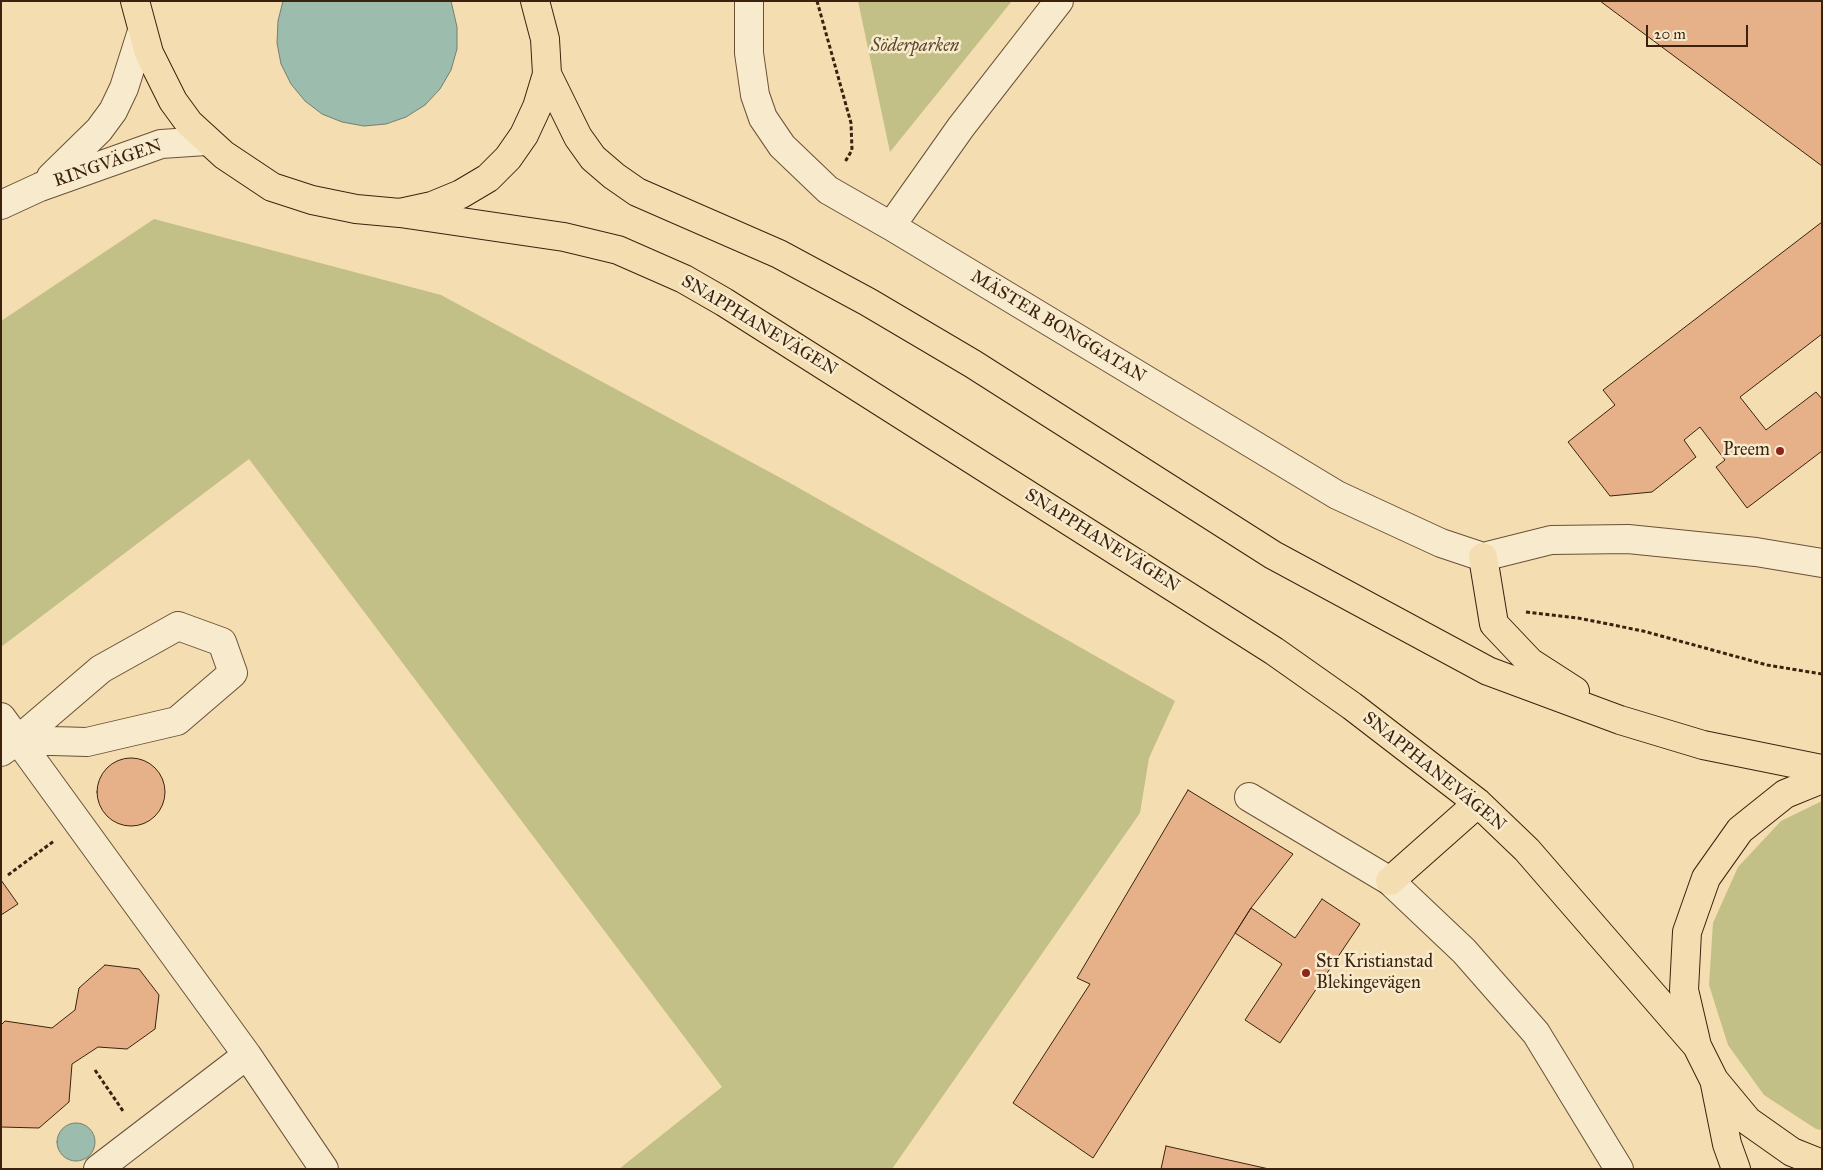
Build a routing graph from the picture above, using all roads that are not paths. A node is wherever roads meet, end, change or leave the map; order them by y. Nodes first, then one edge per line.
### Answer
1 (135, 1) edge
2 (749, 1) edge
3 (1059, 1) edge
4 (537, 3) edge
5 (142, 31) junction
6 (547, 74) junction
7 (206, 140) junction
8 (40, 187) junction
9 (1, 205) edge
10 (400, 213) junction
11 (891, 226) junction
12 (1483, 557) junction
13 (1822, 563) edge
14 (1, 717) edge
15 (1620, 720) junction
16 (10, 746) edge
17 (1822, 769) edge
18 (1822, 779) edge
19 (1249, 797) dead end
20 (1478, 803) junction
21 (1390, 881) junction
22 (1697, 1046) junction
23 (247, 1055) junction
24 (1714, 1080) junction
25 (1822, 1164) edge
26 (98, 1169) edge
27 (324, 1169) edge
28 (1619, 1169) edge
29 (1736, 1169) edge

1 - 5 main road
2 - 11 street, MÄSTER BONGGATAN
3 - 11 street
4 - 6 main road
5 - 7 main road
5 - 8 street, RINGVÄGEN
6 - 10 main road
6 - 15 main road
7 - 8 street, RINGVÄGEN
7 - 10 main road
8 - 9 street, RINGVÄGEN
10 - 20 main road, SNAPPHANEVÄGEN
11 - 12 street, MÄSTER BONGGATAN
12 - 13 street
12 - 15 main road
14 - 16 street
15 - 17 main road
16 - 16 street
16 - 23 street
18 - 22 main road
19 - 21 street
20 - 21 main road
20 - 22 main road, SNAPPHANEVÄGEN
21 - 28 street
22 - 24 main road
23 - 26 street
23 - 27 street
24 - 25 main road
24 - 29 main road

